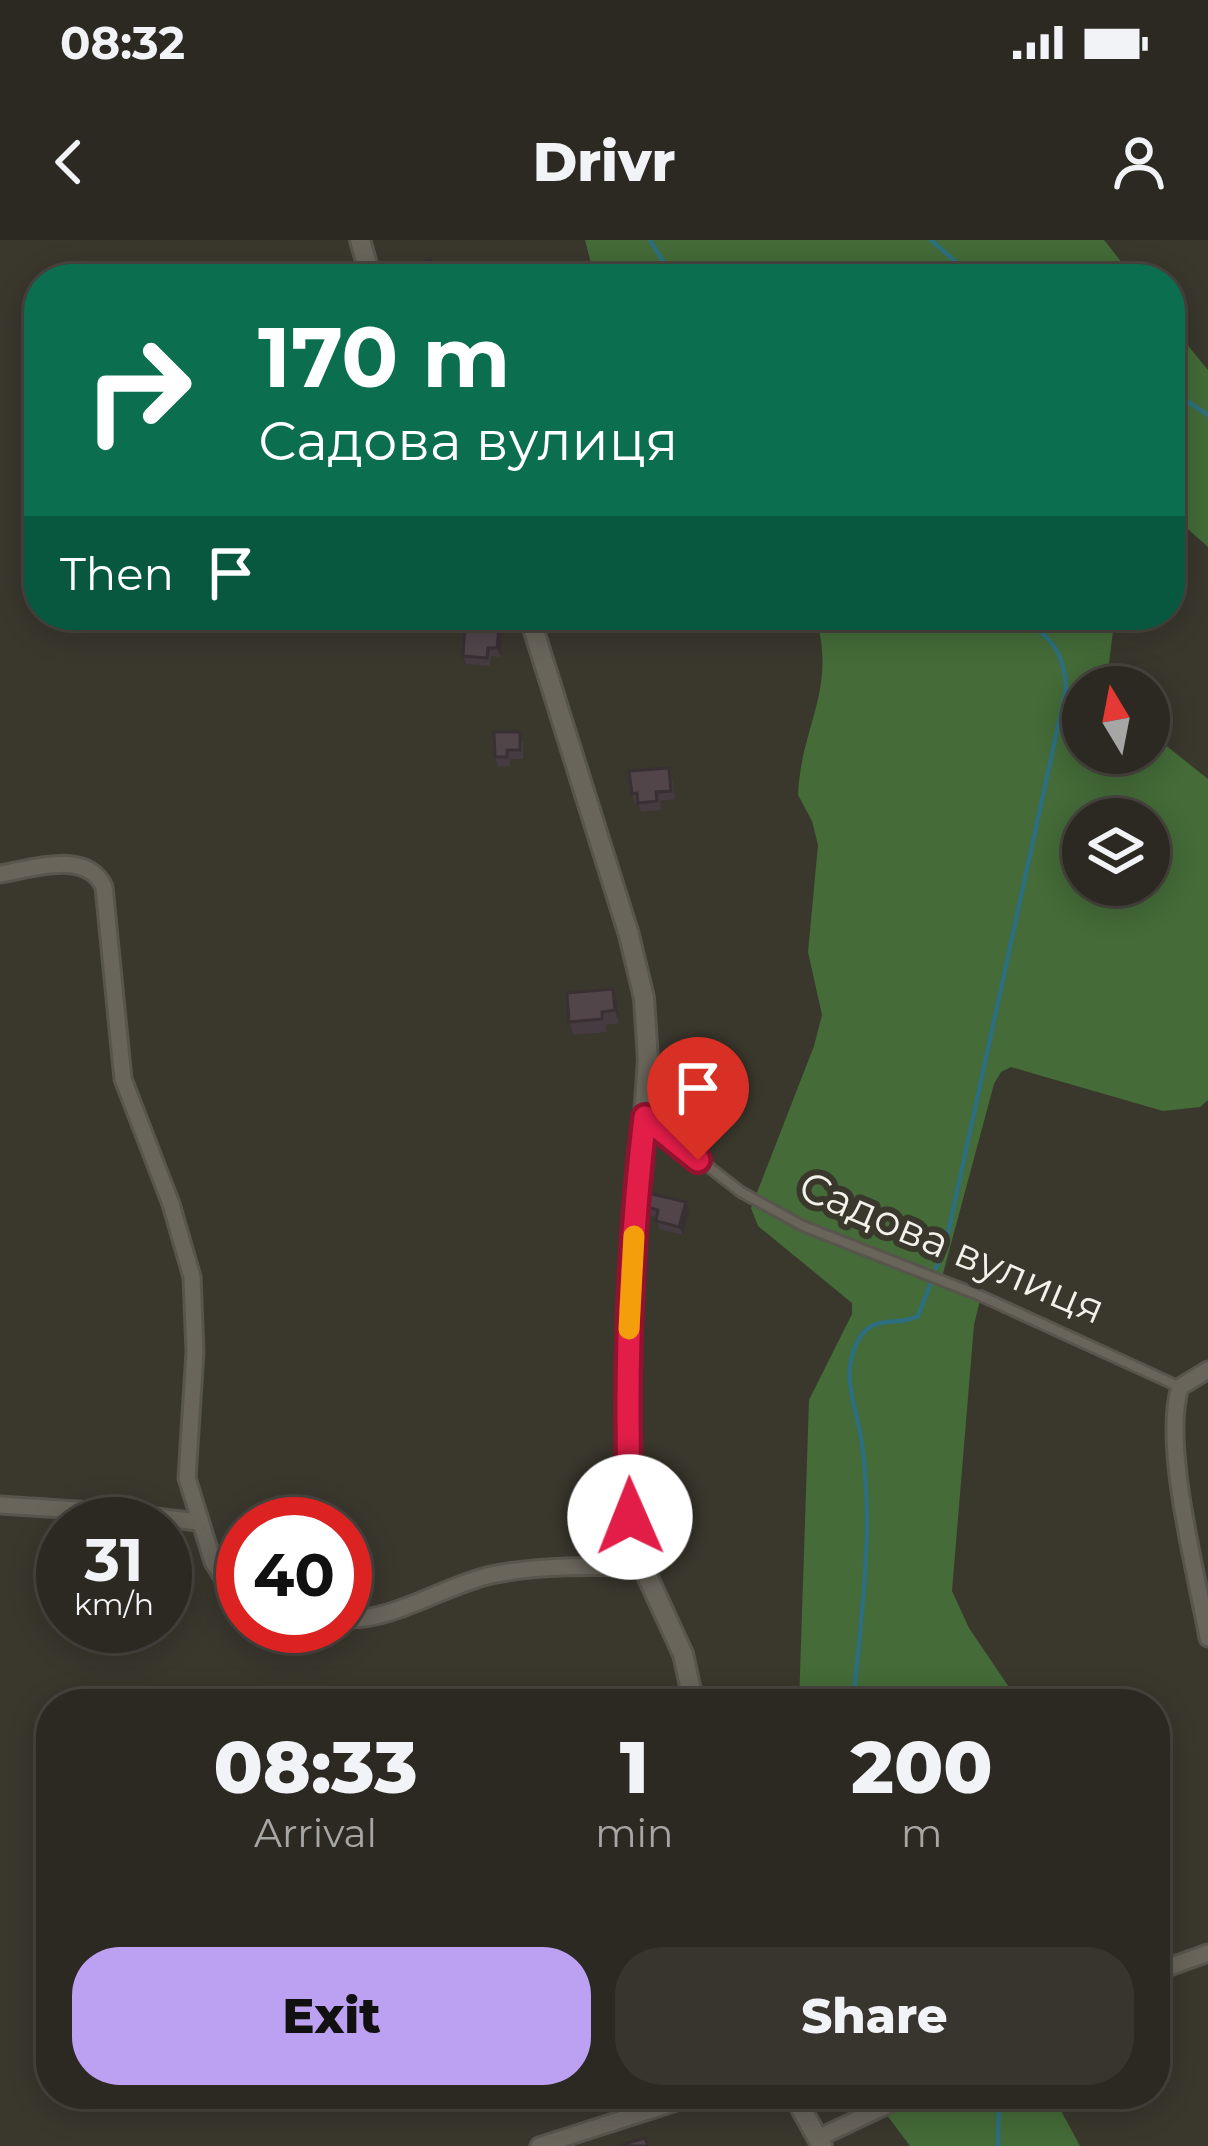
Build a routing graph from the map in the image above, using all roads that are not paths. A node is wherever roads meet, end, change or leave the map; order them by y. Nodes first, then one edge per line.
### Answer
1 (534, 630) edge
2 (0, 874) edge
3 (645, 1117) junction
4 (1208, 1370) edge
5 (1180, 1387) junction
6 (0, 1505) edge
7 (198, 1522) junction
8 (216, 1567) edge
9 (643, 1567) junction
10 (372, 1617) edge
11 (1208, 1638) edge
12 (691, 1689) edge
13 (1208, 1953) edge
14 (1170, 1967) edge
15 (654, 2109) edge
16 (801, 2109) edge
17 (883, 2109) edge
18 (820, 2142) edge
19 (539, 2146) edge

1 - 3 street
2 - 7 street
3 - 5 lane, Садова вулиця
3 - 9 street
4 - 5 street
5 - 11 street
6 - 7 street
7 - 8 street
9 - 10 street
9 - 12 street
13 - 14 street
15 - 19 street
16 - 18 street
17 - 18 street

